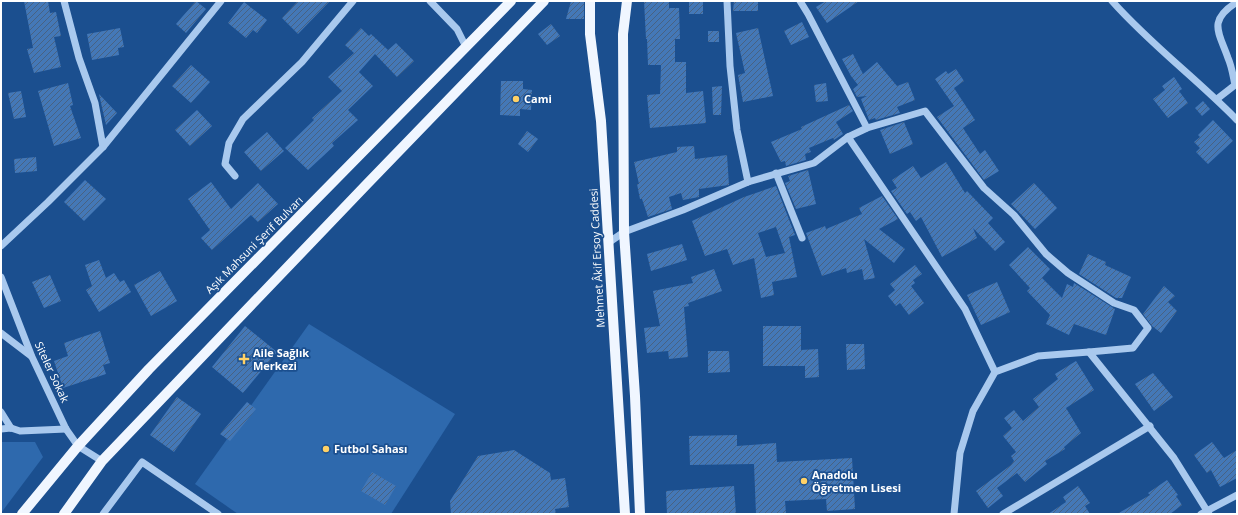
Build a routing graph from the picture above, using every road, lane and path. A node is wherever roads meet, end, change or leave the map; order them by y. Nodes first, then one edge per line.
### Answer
1 (64, 1) edge
2 (221, 1) edge
3 (353, 1) edge
4 (430, 1) edge
5 (511, 1) edge
6 (544, 1) edge
7 (590, 1) edge
8 (627, 1) edge
9 (727, 1) edge
10 (800, 1) edge
11 (1112, 1) edge
12 (1237, 2) edge
13 (466, 47) junction
14 (1236, 86) edge
15 (1217, 99) junction
16 (1237, 120) edge
17 (867, 128) junction
18 (848, 137) junction
19 (103, 147) junction
20 (776, 173) junction
21 (235, 176) dead end
22 (748, 182) junction
23 (624, 232) junction
24 (802, 238) dead end
25 (608, 243) junction
26 (1, 246) edge
27 (1, 277) edge
28 (1, 333) edge
29 (1089, 352) junction
30 (32, 357) junction
31 (995, 372) junction
32 (1, 412) edge
33 (1150, 426) junction
34 (1, 428) edge
35 (11, 428) junction
36 (66, 428) junction
37 (78, 446) junction
38 (102, 461) junction
39 (1237, 495) edge
40 (1206, 513) edge
41 (22, 514) edge
42 (64, 514) edge
43 (102, 514) edge
44 (218, 514) edge
45 (625, 514) edge
46 (640, 514) edge
47 (954, 514) edge
48 (1003, 514) edge

1 - 19 street
2 - 19 street
3 - 21 street
4 - 13 street
5 - 13 main road, Aşık Mahsuni Şerif Bulvarı
6 - 38 main road
7 - 25 main road, Mehmet Âkif Ersoy Caddesi
8 - 23 main road
9 - 22 street
10 - 17 street
11 - 15 street
12 - 14 street
13 - 37 main road, Aşık Mahsuni Şerif Bulvarı
14 - 15 street
15 - 16 street
17 - 18 street
17 - 29 street
18 - 20 street
18 - 31 street
19 - 26 street
20 - 22 street
20 - 24 street
22 - 23 street
23 - 25 street
23 - 46 main road
25 - 45 main road, Mehmet Âkif Ersoy Caddesi
27 - 30 street, Siteler Sokak
28 - 30 street
29 - 31 street
29 - 33 street
30 - 36 street, Siteler Sokak
31 - 47 street
32 - 35 street
33 - 40 street
33 - 48 street
34 - 35 street
35 - 36 street
36 - 37 street, Siteler Sokak
37 - 38 street, Siteler Sokak
37 - 41 main road, Aşık Mahsuni Şerif Bulvarı
38 - 42 main road
39 - 40 street
43 - 44 street

